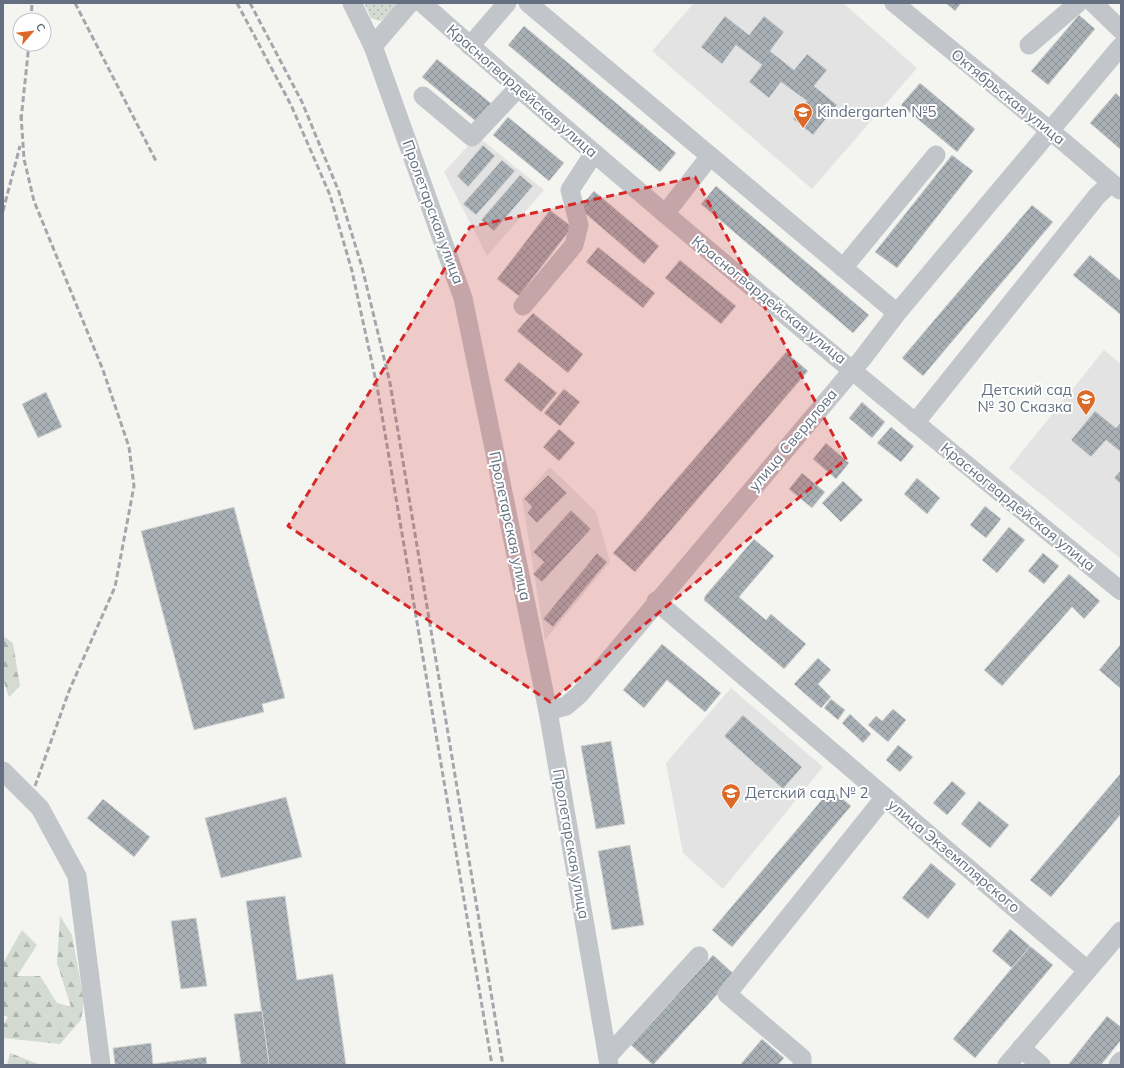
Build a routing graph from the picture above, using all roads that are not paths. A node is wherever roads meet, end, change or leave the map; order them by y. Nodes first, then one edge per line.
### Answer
1 (352, 3) edge
2 (410, 3) edge
3 (422, 3) edge
4 (507, 3) edge
5 (528, 3) edge
6 (894, 3) edge
7 (1078, 3) edge
8 (1093, 3) edge
9 (1121, 30) edge
10 (1029, 45) dead end
11 (373, 46) junction
12 (470, 46) junction
13 (1121, 46) edge
14 (518, 88) junction
15 (424, 96) dead end
16 (1049, 130) junction
17 (594, 153) junction
18 (936, 155) dead end
19 (710, 156) junction
20 (1116, 187) edge
21 (665, 214) junction
22 (843, 268) junction
23 (523, 306) dead end
24 (897, 313) junction
25 (853, 370) junction
26 (915, 423) junction
27 (1121, 591) edge
28 (656, 601) junction
29 (548, 711) junction
30 (3, 771) edge
31 (885, 797) junction
32 (1121, 931) edge
33 (699, 956) dead end
34 (1087, 970) junction
35 (1021, 1048) junction
36 (609, 1061) edge
37 (1121, 1061) edge
38 (101, 1065) edge
39 (802, 1065) edge
40 (1007, 1065) edge
41 (1041, 1065) edge
42 (1118, 1065) edge

1 - 11 street, Пролетарская улица
2 - 11 street
3 - 12 street, Красногвардейская улица
4 - 12 street
5 - 19 street
6 - 16 street, Октябрьская улица
7 - 10 street
8 - 9 street
11 - 29 street, Пролетарская улица
12 - 14 street, Красногвардейская улица
13 - 16 street, улица Свердлова
14 - 15 street
14 - 17 street, Красногвардейская улица
16 - 20 street, Октябрьская улица
16 - 24 street, улица Свердлова
17 - 21 street, Красногвардейская улица
17 - 23 street
18 - 22 street
19 - 21 street
19 - 22 street
20 - 26 street
21 - 25 street, Красногвардейская улица
22 - 24 street
24 - 25 street, улица Свердлова
25 - 26 street, Красногвардейская улица
25 - 28 street, улица Свердлова
26 - 27 street, Красногвардейская улица
28 - 29 street, улица Свердлова
28 - 31 street, улица Экземплярского
29 - 36 street, Пролетарская улица
30 - 38 street
31 - 34 street, улица Экземплярского
31 - 39 street
32 - 34 street
33 - 36 street
34 - 35 street
35 - 40 street
35 - 41 street
37 - 42 street

